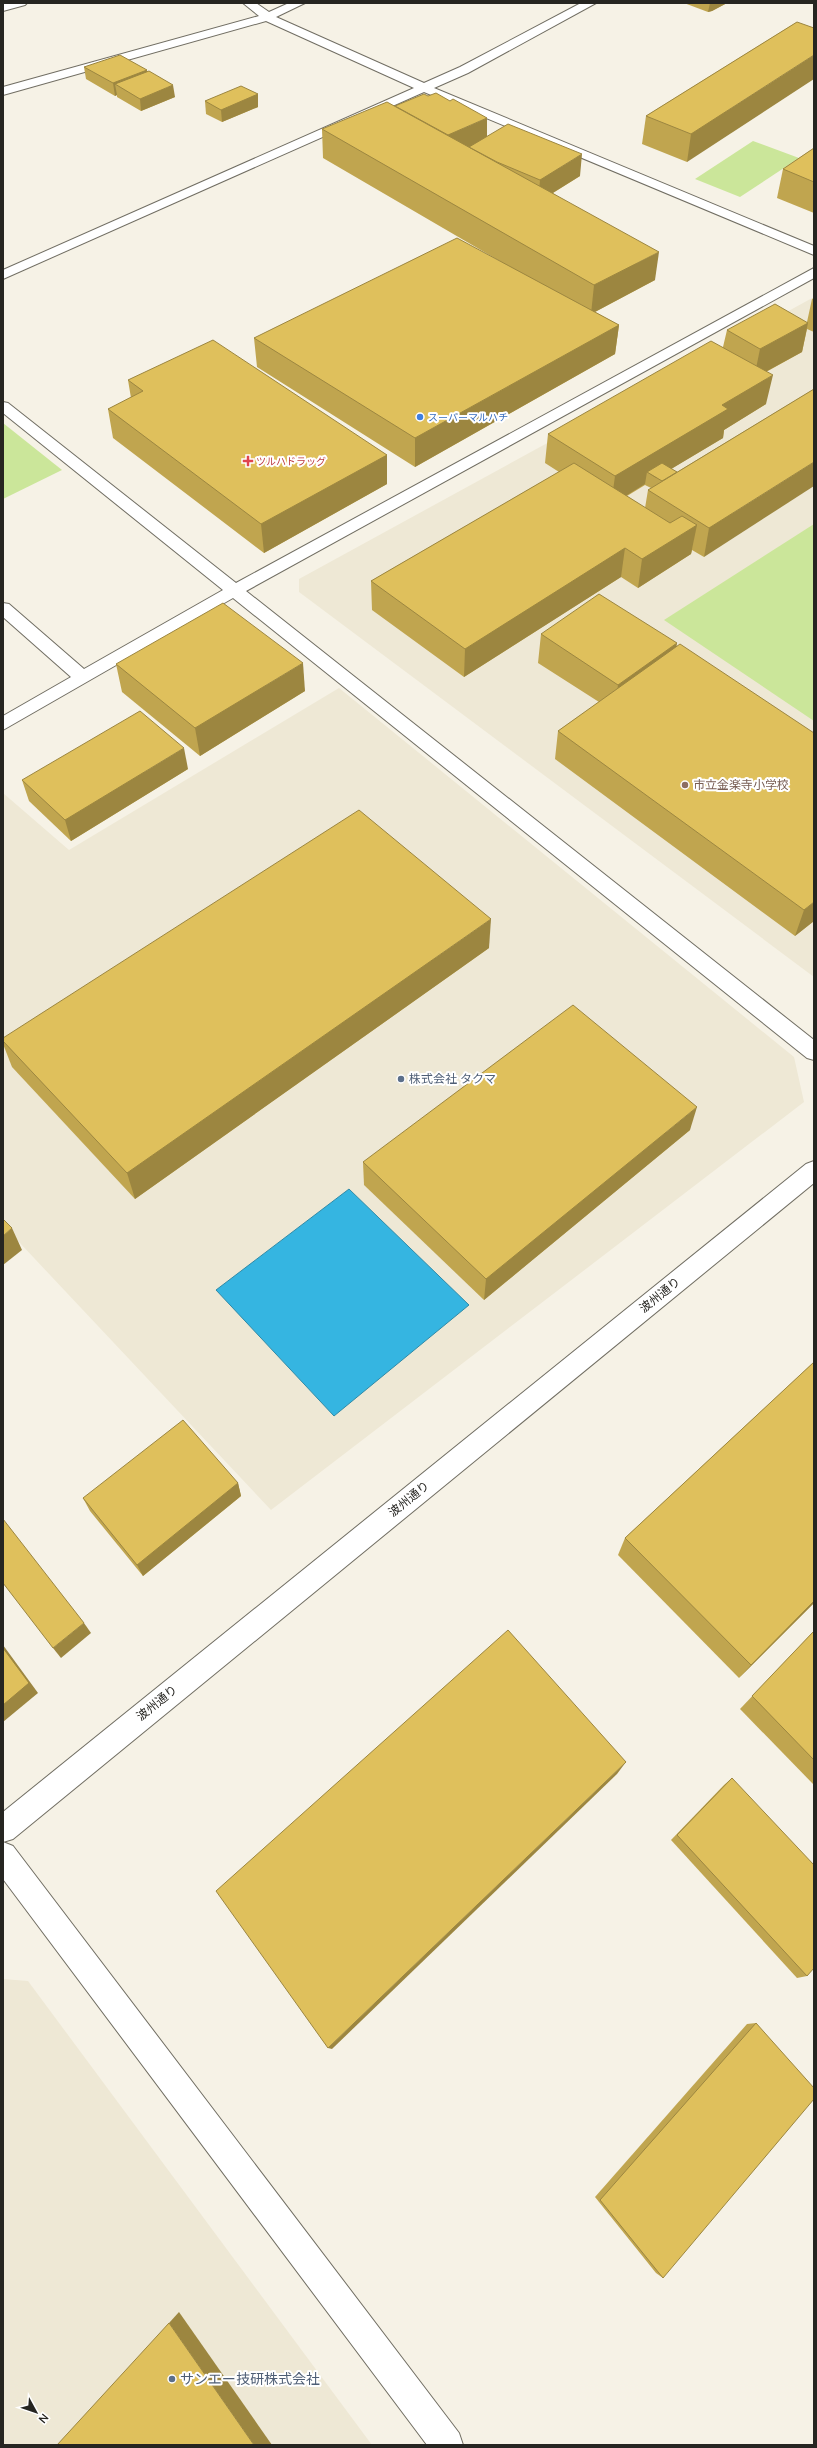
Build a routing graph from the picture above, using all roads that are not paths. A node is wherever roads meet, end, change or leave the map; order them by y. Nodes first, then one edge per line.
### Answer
1 (21, 3) edge
2 (249, 3) edge
3 (300, 3) edge
4 (590, 3) edge
5 (3, 8) edge
6 (266, 17) junction
7 (424, 88) junction
8 (3, 91) edge
9 (814, 251) edge
10 (814, 272) edge
11 (3, 275) edge
12 (3, 406) edge
13 (235, 590) junction
14 (3, 608) edge
15 (82, 678) junction
16 (3, 724) edge
17 (814, 1052) edge
18 (814, 1170) edge
19 (3, 1829) edge
20 (3, 1856) edge
21 (447, 2445) edge

1 - 5 street
2 - 6 street
3 - 6 street
4 - 7 street
6 - 7 street
6 - 8 street
7 - 9 street
7 - 11 street
10 - 13 street
12 - 13 street
13 - 15 street
13 - 17 street
14 - 15 street
15 - 16 street
18 - 19 street, 波州通り
20 - 21 street

